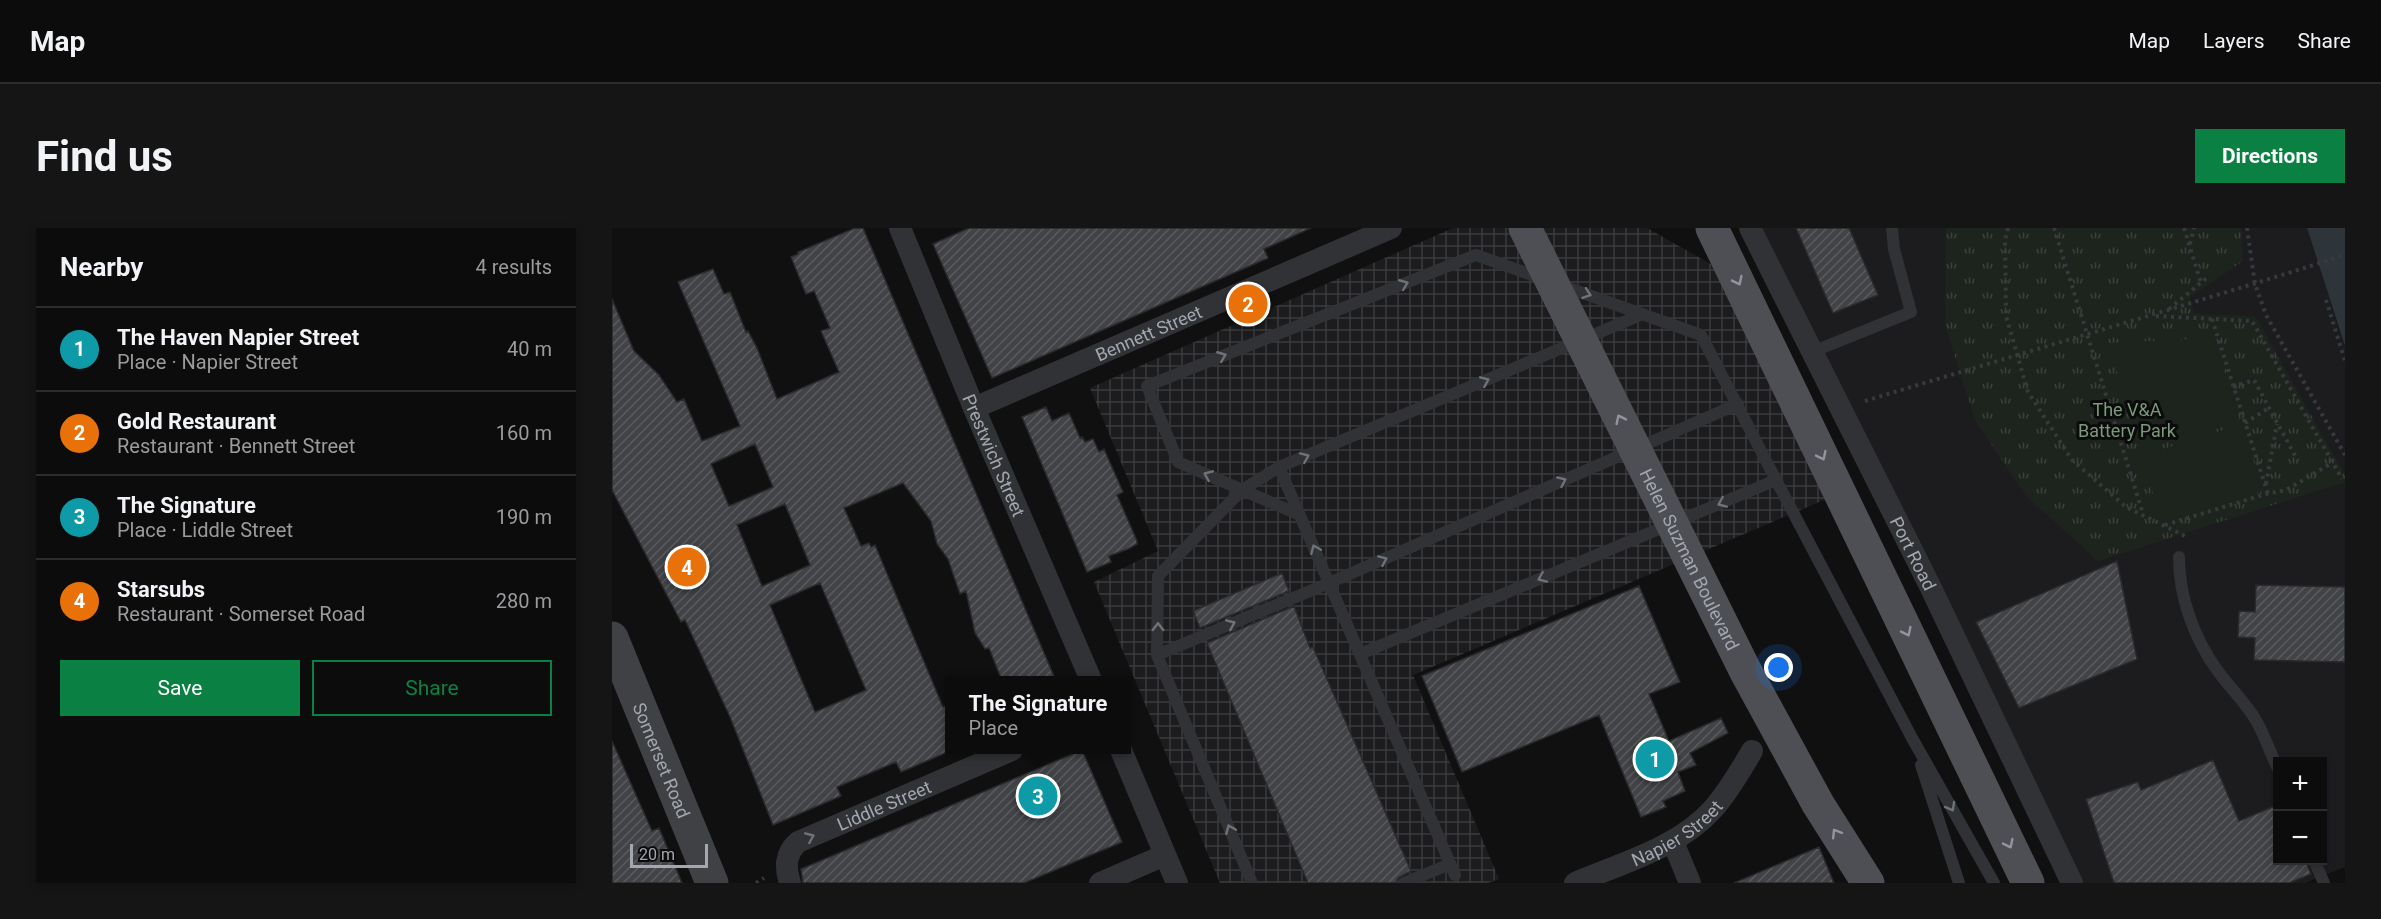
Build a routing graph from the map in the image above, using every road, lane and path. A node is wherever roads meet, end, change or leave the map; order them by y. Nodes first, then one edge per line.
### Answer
1 (1390, 228) edge
2 (1525, 228) edge
3 (1713, 228) edge
4 (1750, 228) edge
5 (1892, 228) edge
6 (2008, 228) edge
7 (2054, 228) edge
8 (2184, 228) edge
9 (2194, 228) edge
10 (2247, 228) edge
11 (902, 229) edge
12 (2190, 245) junction
13 (2345, 255) edge
14 (2208, 277) dead end
15 (2201, 283) junction
16 (2255, 284) junction
17 (2326, 300) dead end
18 (2166, 312) junction
19 (1643, 314) junction
20 (2151, 316) junction
21 (2212, 319) junction
22 (2087, 334) junction
23 (1812, 352) junction
24 (2016, 354) junction
25 (2345, 361) edge
26 (2233, 387) junction
27 (1738, 404) junction
28 (974, 408) junction
29 (2269, 408) junction
30 (1841, 409) junction
31 (2245, 423) junction
32 (2277, 423) junction
33 (2345, 455) edge
34 (2298, 461) dead end
35 (2332, 463) junction
36 (1279, 467) junction
37 (2342, 479) dead end
38 (1776, 480) junction
39 (2265, 487) junction
40 (1242, 490) junction
41 (2268, 494) junction
42 (1300, 515) junction
43 (2144, 515) junction
44 (2164, 526) junction
45 (2187, 537) dead end
46 (2179, 557) dead end
47 (1329, 583) junction
48 (1360, 654) junction
49 (1157, 655) junction
50 (616, 660) edge
51 (1090, 676) edge
52 (1912, 738) junction
53 (1752, 751) dead end
54 (1003, 754) edge
55 (1123, 754) edge
56 (2273, 760) edge
57 (1673, 842) junction
58 (1165, 855) junction
59 (2316, 865) edge
60 (712, 883) edge
61 (790, 883) edge
62 (1100, 883) edge
63 (1177, 883) edge
64 (1252, 883) edge
65 (1404, 883) edge
66 (1575, 883) edge
67 (1690, 883) edge
68 (1868, 883) edge
69 (1959, 883) edge
70 (1994, 883) edge
71 (2028, 883) edge
72 (2072, 883) edge
73 (2324, 883) edge

1 - 28 street, Bennett Street
68 -> 2 main road, Helen Suzman Boulevard, bridge
3 -> 71 main road
4 - 23 street, Port Road
5 - 23 lane
6 - 24 path
7 - 22 path
8 - 12 path
9 - 12 path
10 - 16 path
11 - 28 street, Prestwich Street
12 - 15 path
13 - 16 path
14 - 15 path
15 - 18 path
16 - 18 path
16 - 33 path
17 - 25 path
18 - 20 path
19 - 27 lane
36 -> 19 lane
40 -> 19 lane
20 - 21 path
20 - 22 path
21 - 26 path
21 - 35 path
22 - 24 path
22 - 43 path
23 - 30 street, Port Road
24 - 30 path
24 - 43 path
26 - 29 path
26 - 31 path
27 - 38 lane
47 -> 27 lane
28 - 51 street, Prestwich Street
29 - 31 path
29 - 32 path
30 - 72 street, Port Road
31 - 39 path
32 - 34 path
32 - 39 path
35 - 37 path
35 - 41 path
36 - 40 lane
36 - 42 lane
38 -> 48 lane
38 - 52 lane
39 - 41 path
40 - 42 lane
49 -> 40 lane
41 - 44 path
47 -> 42 lane
43 - 44 path
44 - 45 path
46 - 56 lane
47 - 48 lane
49 -> 47 lane
48 - 65 lane
64 -> 49 lane
50 - 60 main road, Somerset Road
52 - 69 lane
52 -> 70 lane
53 - 57 street, Napier Street
61 -> 54 street, Liddle Street
55 - 58 street
57 - 66 street, Napier Street
57 - 67 street
58 - 62 street
58 - 63 street
59 - 73 lane

